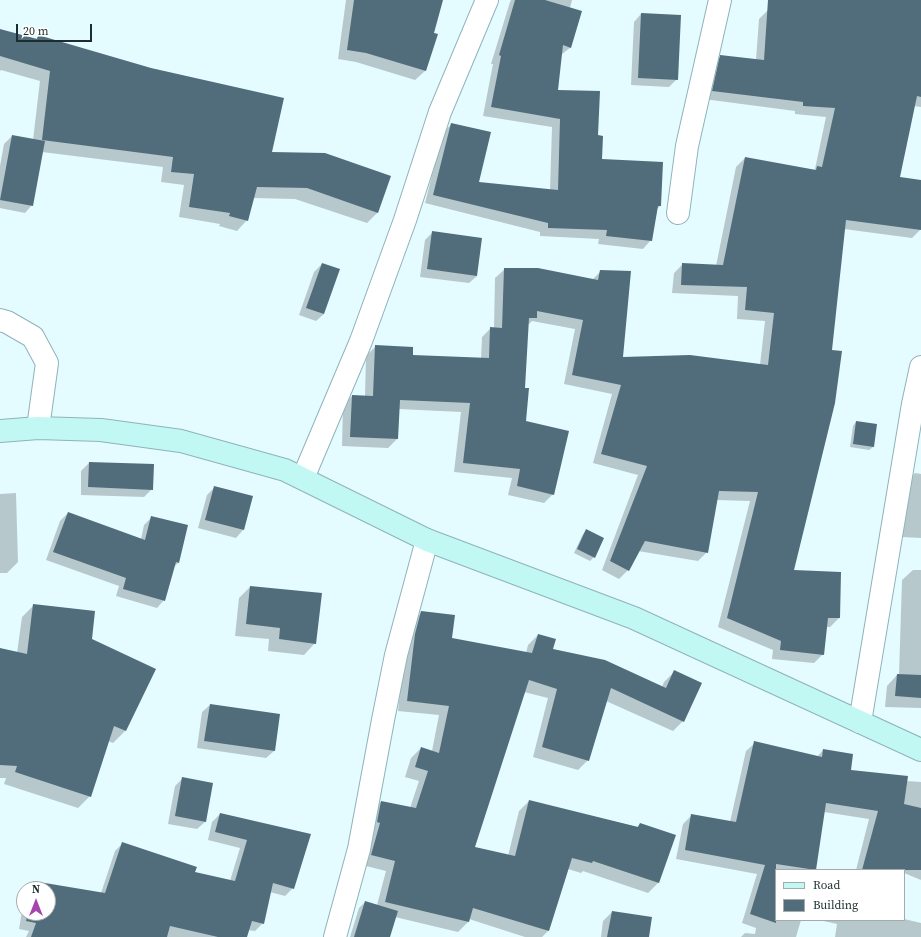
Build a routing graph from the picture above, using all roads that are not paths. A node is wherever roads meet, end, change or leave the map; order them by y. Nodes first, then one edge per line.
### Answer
1 (487, 0) edge
2 (720, 0) edge
3 (678, 212) dead end
4 (0, 320) edge
5 (921, 367) edge
6 (38, 428) junction
7 (0, 431) edge
8 (303, 478) junction
9 (427, 540) junction
10 (860, 722) junction
11 (921, 750) edge
12 (335, 937) edge

1 - 8 street
2 - 3 street
4 - 6 street
5 - 10 street
6 - 7 street
6 - 8 street
8 - 9 street
9 - 10 street
9 - 12 street
10 - 11 street

